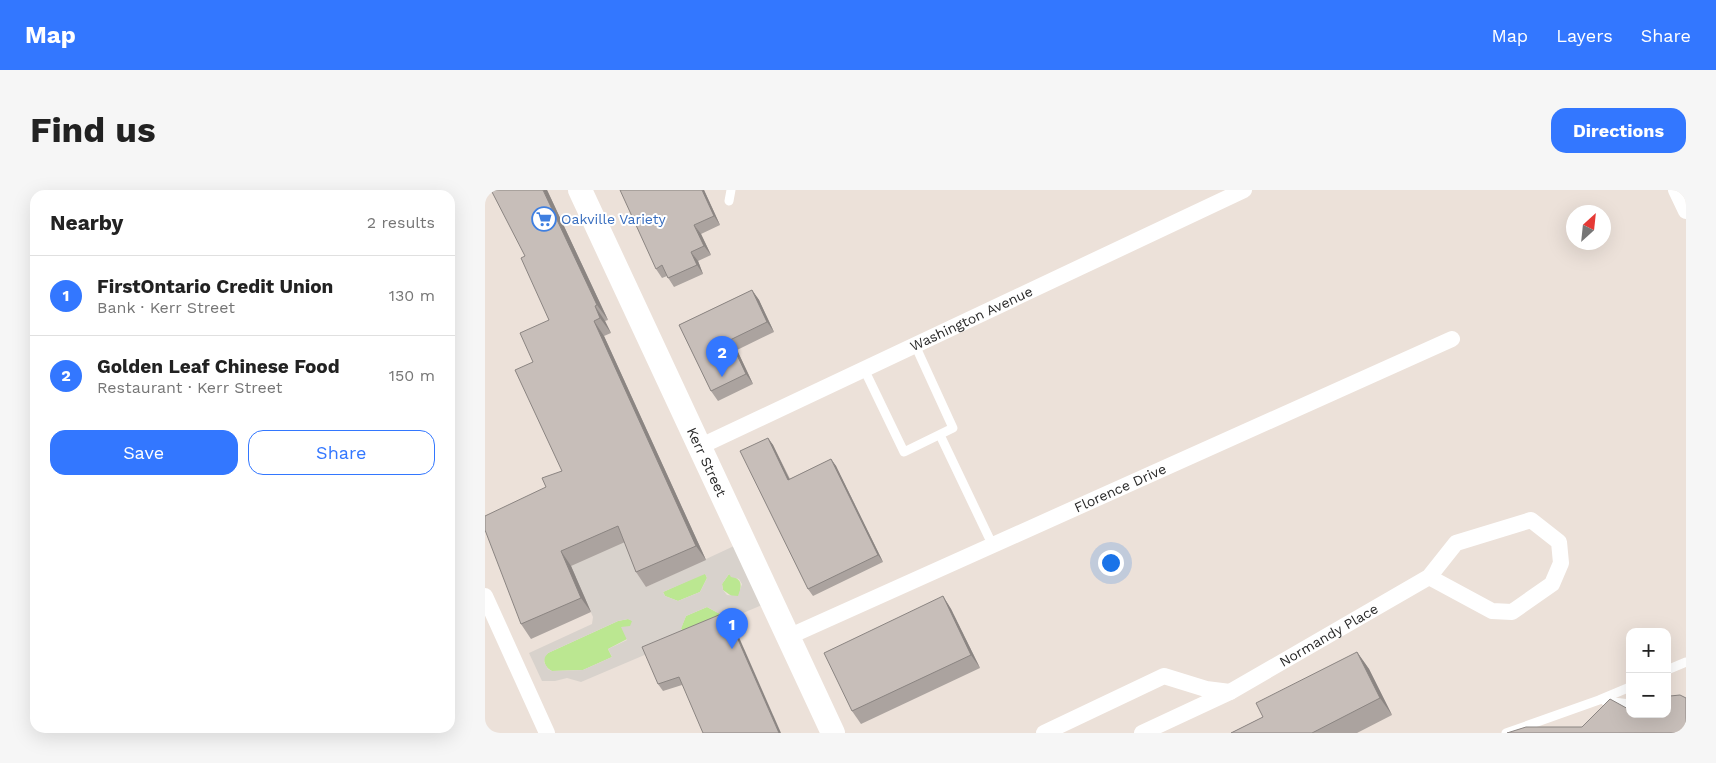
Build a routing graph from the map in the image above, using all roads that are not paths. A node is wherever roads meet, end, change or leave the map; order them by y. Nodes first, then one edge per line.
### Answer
1 (580, 190) edge
2 (731, 190) edge
3 (1244, 190) edge
4 (1677, 190) edge
5 (729, 201) dead end
6 (1686, 211) edge
7 (1452, 339) dead end
8 (915, 345) junction
9 (864, 369) junction
10 (940, 435) junction
11 (699, 447) junction
12 (993, 546) junction
13 (1429, 577) junction
14 (485, 596) edge
15 (788, 638) junction
16 (1686, 662) edge
17 (1671, 668) edge
18 (1626, 689) edge
19 (1230, 692) junction
20 (1599, 700) junction
21 (1626, 703) edge
22 (547, 733) edge
23 (833, 733) edge
24 (1043, 733) edge
25 (1142, 733) edge
26 (1506, 733) edge

1 - 11 main road, Kerr Street
2 - 5 lane
3 - 8 street, Washington Avenue
4 - 6 street
7 - 12 street, Florence Drive
8 - 9 street, Washington Avenue
8 - 10 lane
9 - 10 lane
9 - 11 street, Washington Avenue
10 - 12 lane
11 - 15 main road, Kerr Street
12 - 15 street, Florence Drive
13 - 13 street, Normandy Place
13 - 19 street, Normandy Place
14 - 22 street
15 - 23 main road, Kerr Street
16 - 17 lane
18 - 20 lane
19 - 24 street
19 - 25 street, Normandy Place
20 - 21 lane
20 - 26 lane

